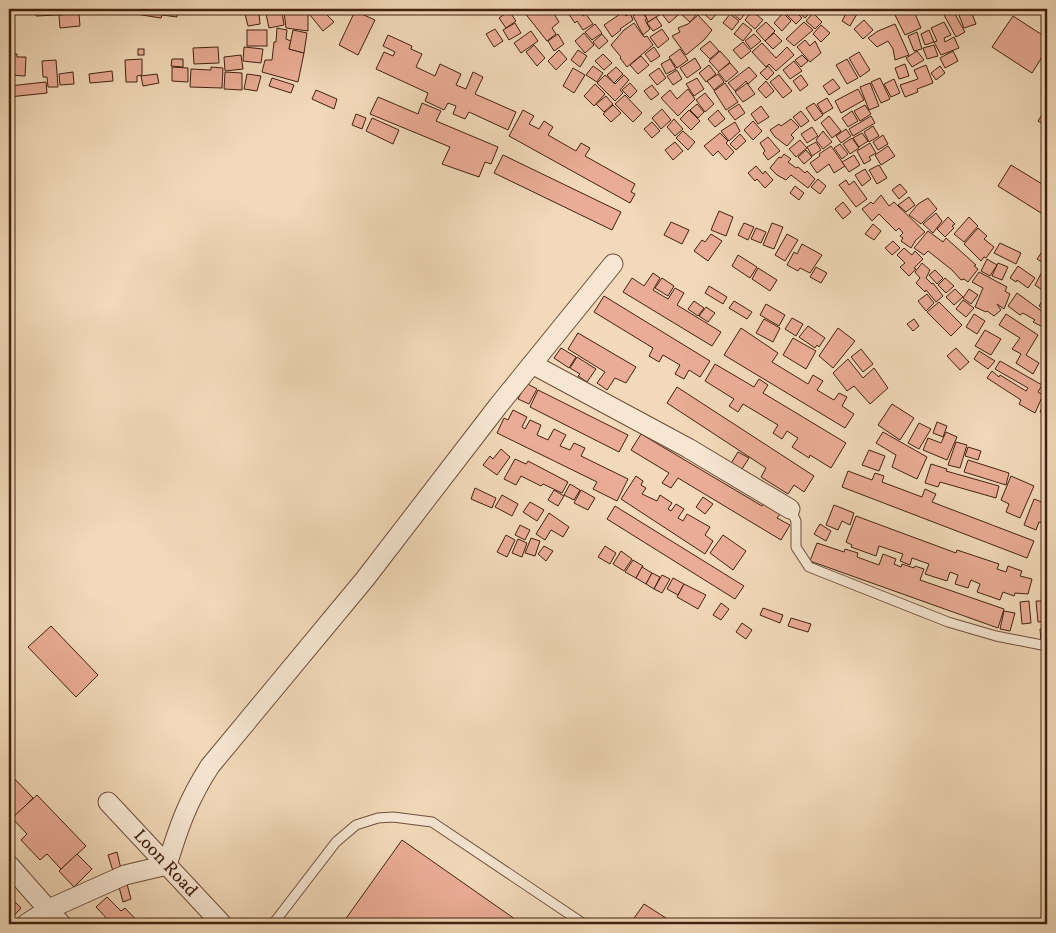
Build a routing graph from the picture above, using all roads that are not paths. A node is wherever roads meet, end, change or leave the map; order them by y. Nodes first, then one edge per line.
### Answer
1 (613, 264) dead end
2 (532, 364) junction
3 (790, 509) joint
4 (1047, 646) edge
5 (108, 802) dead end
6 (9, 865) edge
7 (167, 865) junction
8 (49, 909) junction
9 (26, 924) edge
10 (61, 924) edge
11 (222, 924) edge
12 (274, 924) edge
13 (584, 924) edge

1 - 2 street
2 - 3 street
2 - 7 street
3 - 4 lane
5 - 7 street, Loon Road
6 - 8 street
7 - 8 street
7 - 11 street, Loon Road
8 - 9 street
8 - 10 street
12 - 13 lane

